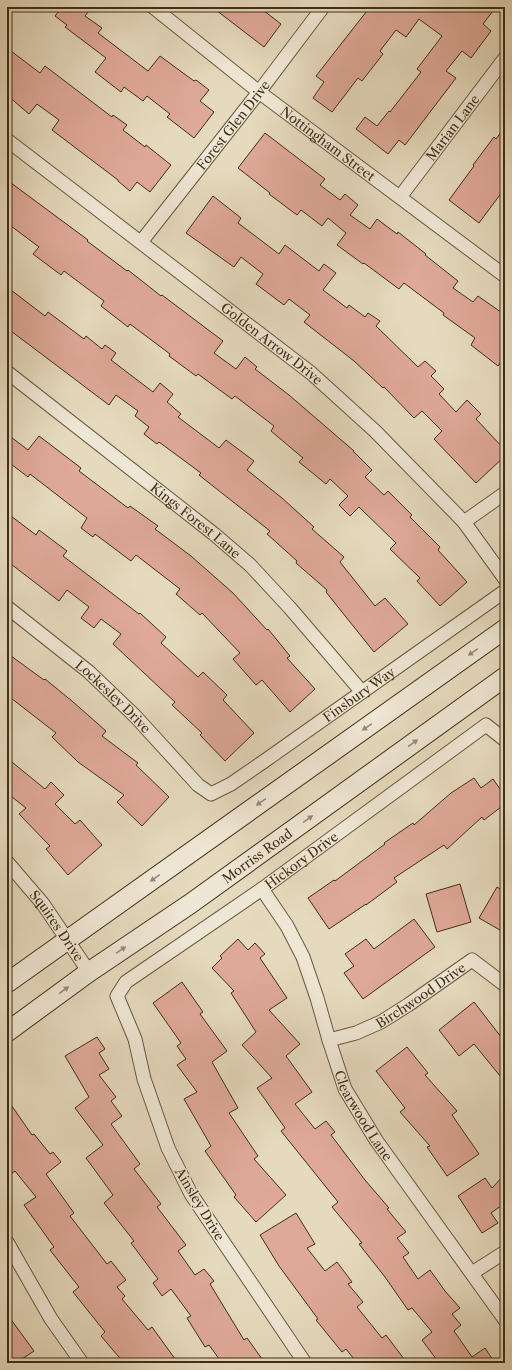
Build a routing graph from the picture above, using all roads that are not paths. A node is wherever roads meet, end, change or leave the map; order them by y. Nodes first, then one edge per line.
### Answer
1 (153, 7) edge
2 (323, 7) edge
3 (505, 58) edge
4 (259, 92) junction
5 (7, 140) edge
6 (400, 197) junction
7 (141, 242) junction
8 (505, 276) edge
9 (7, 372) edge
10 (505, 493) edge
11 (464, 522) junction
12 (505, 579) edge
13 (505, 591) edge
14 (7, 607) edge
15 (505, 629) edge
16 (505, 677) edge
17 (362, 692) junction
18 (505, 740) edge
19 (211, 794) joint
20 (7, 862) edge
21 (262, 889) junction
22 (67, 940) junction
23 (89, 972) junction
24 (7, 983) edge
25 (505, 985) edge
26 (117, 996) joint
27 (7, 1032) edge
28 (329, 1040) junction
29 (7, 1242) edge
30 (505, 1252) edge
31 (472, 1273) junction
32 (505, 1320) edge
33 (302, 1358) edge
34 (82, 1363) edge

1 - 4 street, Nottingham Street
2 - 4 street, Forest Glen Drive
3 - 6 street, Marian Lane
4 - 6 street, Nottingham Street
4 - 7 street, Forest Glen Drive
5 - 7 street, Golden Arrow Drive
6 - 8 street, Nottingham Street
7 - 11 street, Golden Arrow Drive
9 - 17 street, Kings Forest Lane
10 - 11 street
11 - 12 street, Golden Arrow Drive
13 - 17 street, Finsbury Way
14 - 19 street, Lockesley Drive
15 -> 22 main road
23 -> 16 main road, Morriss Road
17 - 19 street, Finsbury Way
18 - 21 street, Hickory Drive
20 - 22 street, Squires Drive
21 - 26 street, Hickory Drive
21 - 28 street, Clearwood Lane
22 - 23 street, Squires Drive
22 - 24 main road
27 -> 23 main road, Morriss Road
25 - 28 street, Birchwood Drive
26 - 33 street, Ainsley Drive
28 - 31 street, Clearwood Lane
29 - 34 street
30 - 31 street
31 - 32 street, Clearwood Lane

